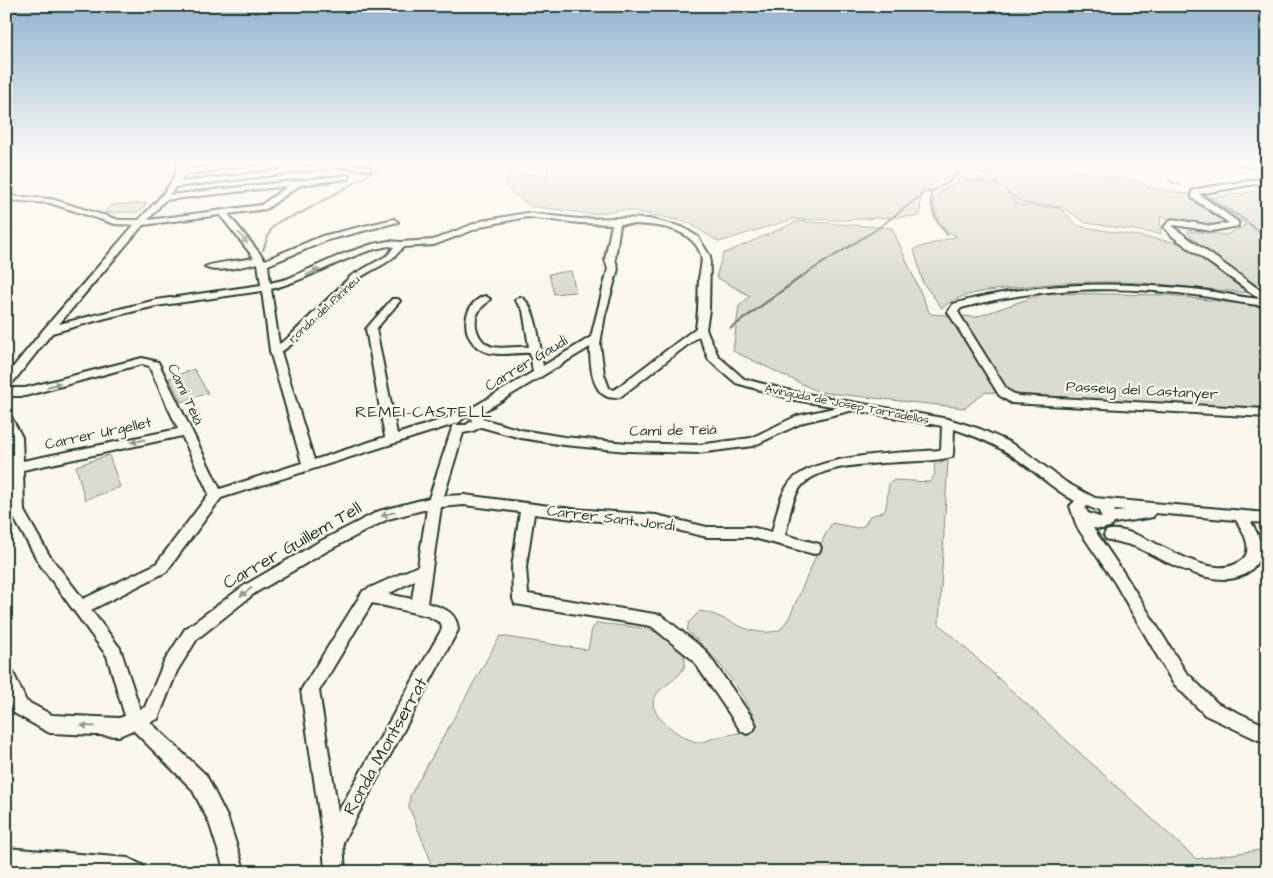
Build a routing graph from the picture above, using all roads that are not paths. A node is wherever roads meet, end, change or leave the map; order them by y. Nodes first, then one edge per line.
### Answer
1 (60, 203) edge
2 (159, 203) edge
3 (268, 203) edge
4 (1205, 203) edge
5 (222, 212) junction
6 (618, 220) junction
7 (394, 222) dead end
8 (141, 223) junction
9 (400, 245) junction
10 (262, 262) junction
11 (210, 267) dead end
12 (267, 289) junction
13 (485, 299) dead end
14 (520, 300) dead end
15 (395, 301) dead end
16 (1267, 302) edge
17 (701, 329) junction
18 (48, 331) junction
19 (595, 339) junction
20 (275, 350) junction
21 (535, 351) junction
22 (539, 373) junction
23 (6, 384) edge
24 (6, 392) edge
25 (864, 408) junction
26 (1267, 413) edge
27 (476, 417) junction
28 (6, 418) edge
29 (944, 422) junction
30 (456, 424) junction
31 (186, 431) junction
32 (392, 439) junction
33 (310, 466) junction
34 (17, 467) junction
35 (1039, 470) junction
36 (216, 495) junction
37 (436, 502) junction
38 (1093, 502) junction
39 (528, 507) junction
40 (1170, 510) junction
41 (1079, 513) junction
42 (1240, 516) junction
43 (1267, 518) edge
44 (1110, 519) junction
45 (1111, 535) junction
46 (776, 538) junction
47 (814, 548) dead end
48 (425, 569) junction
49 (1120, 579) junction
50 (368, 596) junction
51 (419, 607) junction
52 (80, 608) junction
53 (6, 675) edge
54 (136, 720) junction
55 (748, 725) dead end
56 (1267, 735) edge
57 (332, 841) junction
58 (6, 858) edge
59 (135, 872) edge
60 (235, 872) edge
61 (335, 872) edge

1 - 8 street
2 - 8 street
3 - 5 street
4 - 16 street
5 - 8 street
5 -> 10 street
6 - 9 street, Avinguda de Josep Tarradellas
6 - 17 street, Avinguda de Josep Tarradellas
6 - 19 street
7 - 10 street
8 - 18 street
12 -> 9 street, ronda del Pirineu
9 - 20 street, ronda del Pirineu
10 - 11 street
10 - 12 street, ronda del Pirineu
12 - 18 street
12 - 20 street, ronda del Pirineu
13 - 21 street
14 - 21 street
15 - 32 street
16 - 26 street, Passeig del Castanyer
17 - 19 street
17 - 25 street, Avinguda de Josep Tarradellas
18 - 23 street
19 - 22 street, Carrer Gaudí
20 - 33 street, ronda del Pirineu
21 - 22 street
22 - 27 street, Carrer Gaudí
24 -> 31 street, Camí Teià
25 - 27 street, Camí de Teià
25 - 29 street, Avinguda de Josep Tarradellas
27 - 30 street, Carrer Gaudí
28 - 34 street
29 - 35 street, Avinguda de Josep Tarradellas
29 - 46 street
30 - 32 street
30 - 37 street
31 -> 34 street, Carrer Urgellet
31 - 36 street, Camí Teià
32 - 33 street
33 - 36 street
34 - 52 street
35 - 38 street
35 - 41 street
36 - 52 street
37 - 39 street, Carrer Sant Jordi
37 - 48 street
37 -> 54 street, Carrer Guillem Tell
38 - 40 street
38 - 41 street
38 - 44 street
39 - 46 street, Carrer Sant Jordi
39 - 55 street
40 - 42 street
40 - 44 street
41 - 44 street
41 - 49 street
42 - 43 street
42 - 45 street
44 - 45 street
45 - 49 street
46 - 47 street, Carrer Sant Jordi
48 - 50 street
48 - 51 street
49 - 56 street
50 - 51 street
50 - 57 street
51 - 57 street, Ronda Montserrat
52 - 54 street
54 -> 53 street, Carrer Guillem Tell
54 - 60 street
57 - 61 street
58 - 59 street

